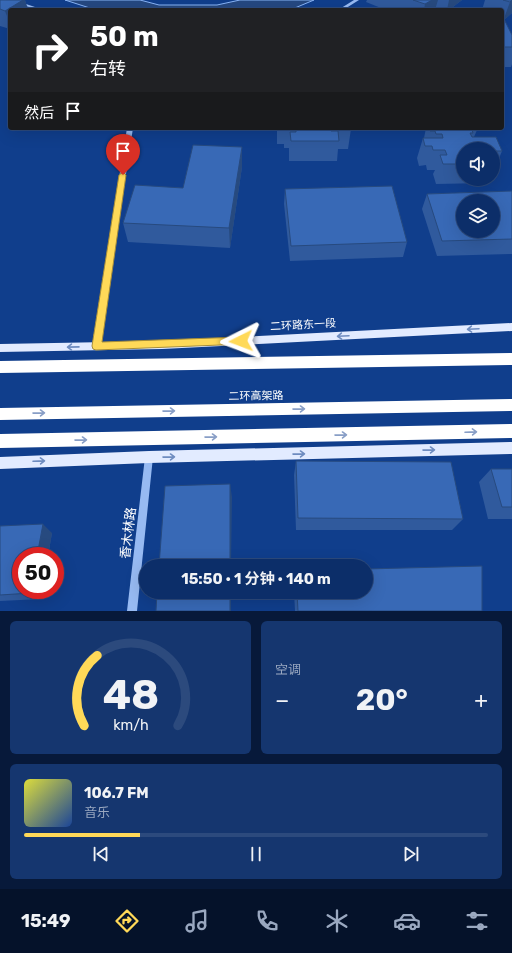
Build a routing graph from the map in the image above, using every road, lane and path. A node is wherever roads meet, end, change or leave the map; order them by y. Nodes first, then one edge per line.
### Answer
1 (10, 0) edge
2 (357, 0) edge
3 (36, 8) edge
4 (343, 8) edge
5 (130, 130) edge
6 (512, 328) edge
7 (96, 346) junction
8 (0, 348) edge
9 (512, 359) edge
10 (0, 367) edge
11 (512, 405) edge
12 (0, 414) edge
13 (512, 431) edge
14 (0, 441) edge
15 (512, 448) edge
16 (150, 457) junction
17 (0, 463) edge
18 (132, 611) edge

1 - 3 street
2 - 4 street
5 - 7 street
6 -> 7 main road, 二环路东一段
7 -> 8 main road, 二环路东一段
9 - 10 highway
12 -> 11 highway, 二环高架路
14 -> 13 highway
16 -> 15 main road
17 -> 16 main road
16 - 18 street, 香木林路

